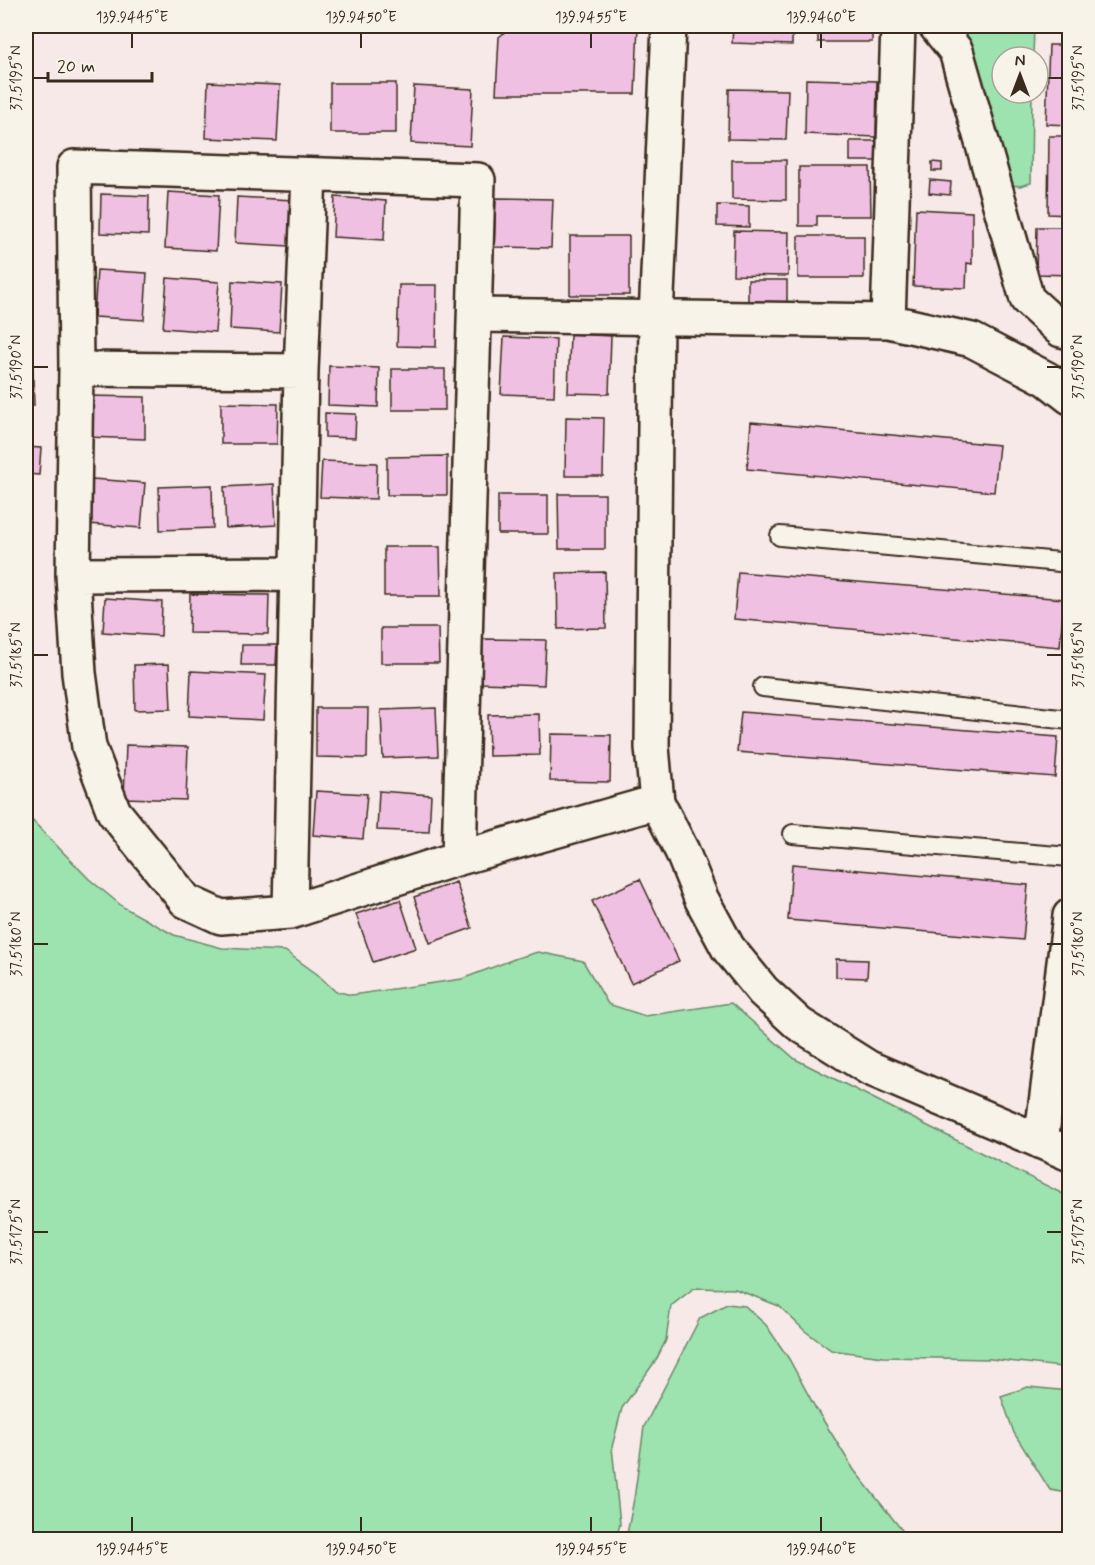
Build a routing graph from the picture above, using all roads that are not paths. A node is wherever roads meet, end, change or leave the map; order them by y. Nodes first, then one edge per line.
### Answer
1 (669, 26) edge
2 (898, 26) edge
3 (936, 26) edge
4 (309, 175) junction
5 (475, 315) junction
6 (656, 318) junction
7 (888, 321) junction
8 (1070, 332) edge
9 (76, 369) junction
10 (301, 371) junction
11 (1070, 397) edge
12 (780, 536) dead end
13 (1070, 563) edge
14 (73, 574) junction
15 (297, 574) junction
16 (763, 687) dead end
17 (1070, 720) edge
18 (657, 802) junction
19 (793, 834) dead end
20 (1070, 857) edge
21 (459, 858) junction
22 (290, 912) junction
23 (1070, 916) edge
24 (1055, 1148) edge

1 - 6 street
2 - 7 street
3 - 8 street
4 - 5 street
4 - 9 street
4 - 10 street
5 - 6 street
5 - 21 street
6 - 7 street
6 - 18 street
7 - 11 street
9 - 10 street
9 - 14 street
10 - 15 street
12 - 13 lane
14 - 15 street
14 - 22 street
15 - 22 street
16 - 17 lane
18 - 21 street
18 - 24 street
19 - 20 lane
21 - 22 street
23 - 24 street

